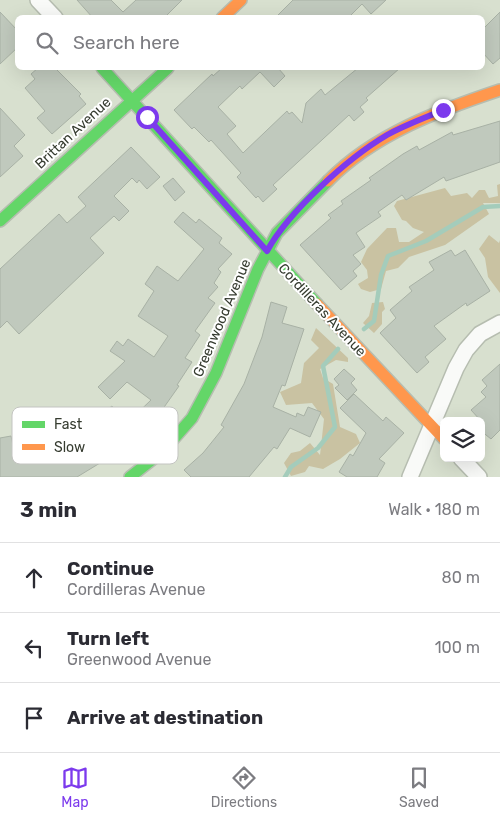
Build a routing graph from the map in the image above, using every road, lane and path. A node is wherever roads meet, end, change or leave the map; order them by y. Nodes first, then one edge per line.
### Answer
1 (38, 0) edge
2 (241, 0) edge
3 (52, 15) edge
4 (225, 15) edge
5 (104, 70) edge
6 (166, 70) edge
7 (500, 90) edge
8 (131, 99) junction
9 (0, 221) edge
10 (267, 251) junction
11 (500, 323) edge
12 (432, 427) junction
13 (178, 433) edge
14 (440, 436) edge
15 (465, 462) edge
16 (146, 464) edge
17 (130, 477) edge
18 (410, 477) edge
19 (478, 477) edge

1 - 3 street
2 - 4 street
5 - 8 street, Cordilleras Avenue
6 - 8 street, Brittan Avenue
7 - 10 street, Greenwood Avenue
8 - 9 street, Brittan Avenue
8 - 10 street, Cordilleras Avenue
10 - 12 street, Cordilleras Avenue
10 - 13 street, Greenwood Avenue
11 - 12 street
12 - 14 street, Cordilleras Avenue
12 - 18 street
15 - 19 street
16 - 17 street, Greenwood Avenue

